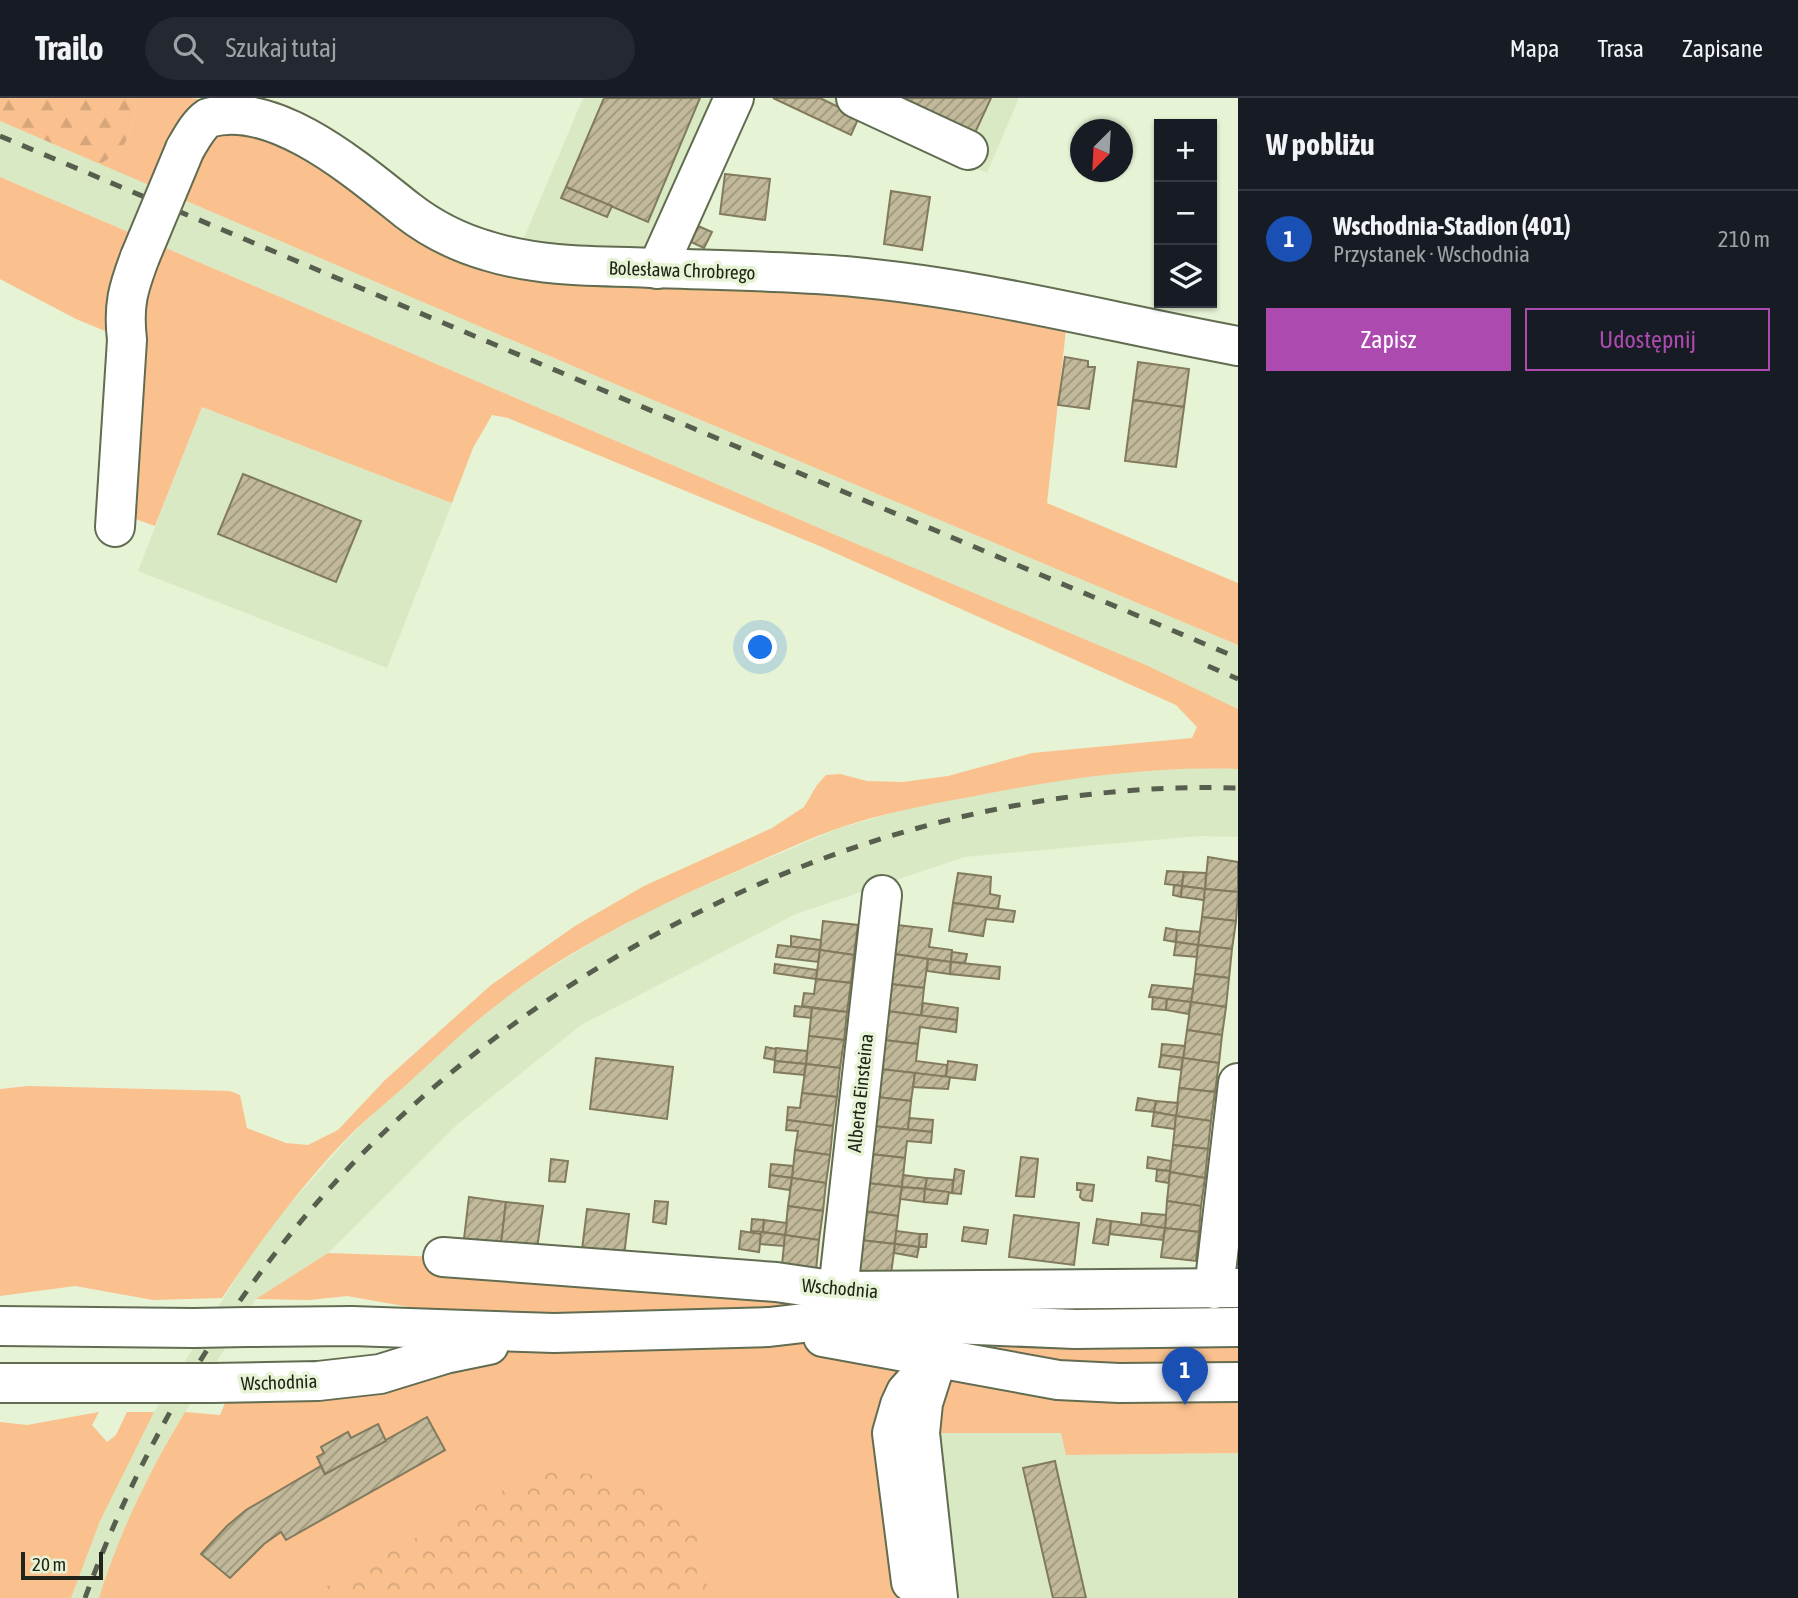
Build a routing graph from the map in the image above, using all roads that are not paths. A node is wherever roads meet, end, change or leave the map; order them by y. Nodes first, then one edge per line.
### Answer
1 (734, 98) edge
2 (856, 98) edge
3 (968, 150) dead end
4 (657, 269) junction
5 (1238, 346) edge
6 (115, 527) dead end
7 (882, 895) dead end
8 (1238, 1083) edge
9 (443, 1256) dead end
10 (1226, 1289) edge
11 (838, 1291) junction
12 (937, 1324) junction
13 (0, 1326) edge
14 (1238, 1327) edge
15 (554, 1333) junction
16 (1238, 1382) edge
17 (0, 1383) edge
18 (912, 1598) edge
19 (938, 1598) edge

1 - 4 street
2 - 3 street
4 - 5 street, Bolesława Chrobrego
4 - 6 street, Bolesława Chrobrego, bridge
7 - 11 street, Alberta Einsteina
8 - 10 street
9 - 11 street, Wschodnia
10 - 12 street, Wschodnia
11 - 12 street, Wschodnia
12 - 14 street, Wschodnia
12 - 15 street, Wschodnia
12 - 16 street, Wschodnia
12 - 18 street
12 - 19 street
13 - 15 street, Wschodnia, bridge
15 - 17 street, Wschodnia, bridge

